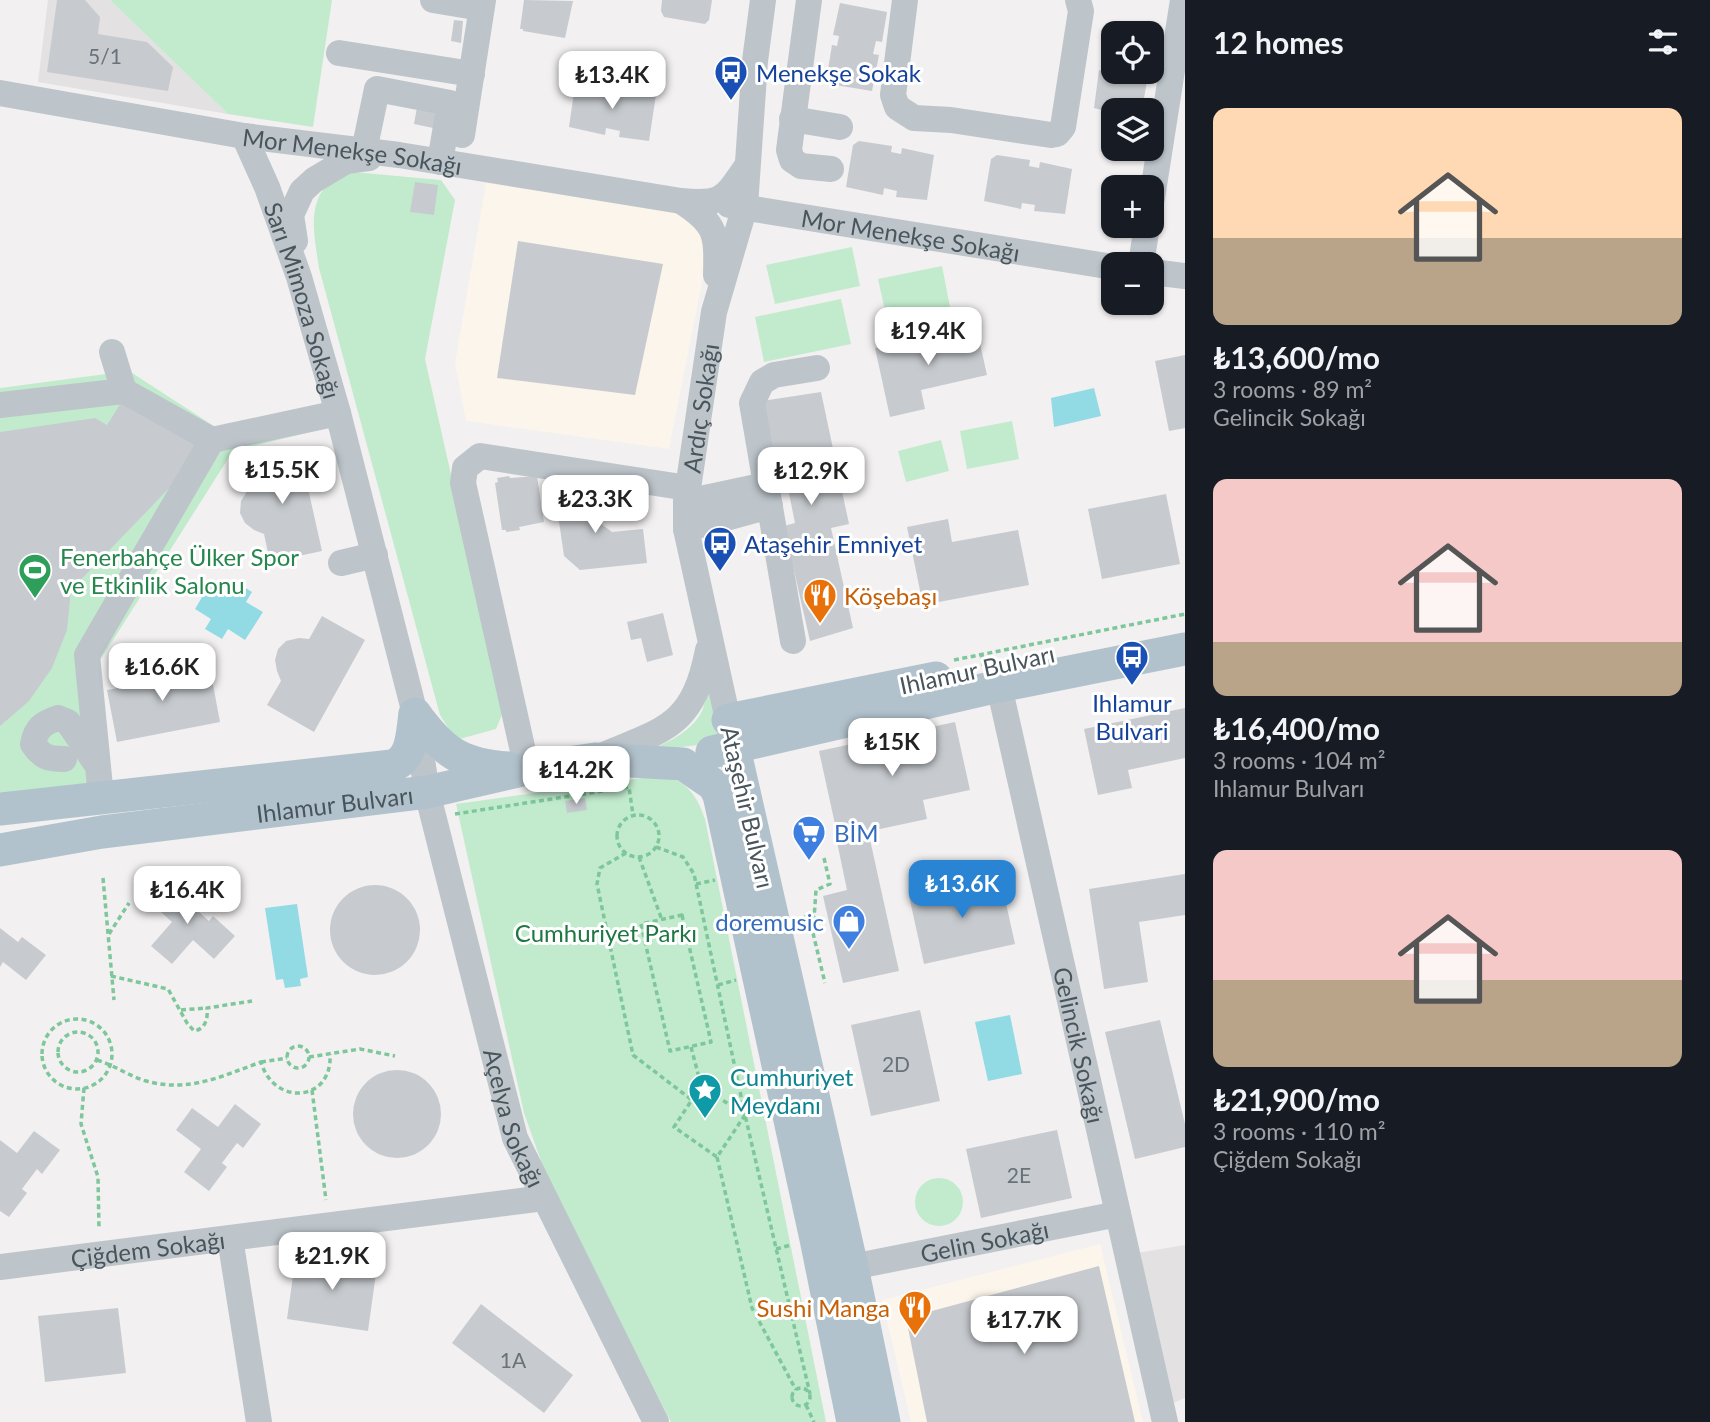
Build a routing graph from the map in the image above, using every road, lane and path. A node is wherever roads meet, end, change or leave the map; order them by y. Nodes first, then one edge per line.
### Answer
1 (433, 0) edge
2 (763, 0) edge
3 (809, 0) edge
4 (905, 0) edge
5 (1078, 0) edge
6 (1183, 0) edge
7 (482, 4) edge
8 (339, 53) dead end
9 (472, 74) junction
10 (0, 93) edge
11 (792, 119) junction
12 (839, 127) dead end
13 (244, 136) junction
14 (364, 151) junction
15 (399, 155) junction
16 (449, 163) junction
17 (747, 166) junction
18 (831, 169) dead end
19 (1156, 175) edge
20 (694, 202) junction
21 (745, 206) junction
22 (1101, 265) edge
23 (1164, 273) edge
24 (1185, 276) edge
25 (299, 277) junction
26 (716, 304) junction
27 (112, 352) dead end
28 (817, 368) dead end
29 (124, 391) junction
30 (0, 405) edge
31 (338, 413) junction
32 (212, 440) junction
33 (687, 495) junction
34 (768, 496) junction
35 (686, 528) junction
36 (374, 555) junction
37 (341, 563) dead end
38 (1185, 626) edge
39 (793, 641) dead end
40 (710, 642) junction
41 (1185, 649) edge
42 (997, 676) junction
43 (415, 714) junction
44 (731, 734) junction
45 (64, 759) dead end
46 (594, 760) junction
47 (669, 762) junction
48 (527, 769) junction
49 (99, 782) junction
50 (427, 792) junction
51 (0, 809) edge
52 (470, 810) dead end
53 (633, 815) junction
54 (656, 847) junction
55 (0, 850) edge
56 (626, 853) junction
57 (639, 857) junction
58 (824, 858) dead end
59 (103, 878) dead end
60 (129, 903) dead end
61 (662, 920) junction
62 (108, 936) junction
63 (111, 976) junction
64 (825, 983) dead end
65 (114, 1000) dead end
66 (252, 1001) dead end
67 (207, 1008) junction
68 (181, 1010) junction
69 (691, 1046) junction
70 (330, 1054) junction
71 (395, 1056) dead end
72 (309, 1057) junction
73 (287, 1058) junction
74 (97, 1059) junction
75 (261, 1062) junction
76 (111, 1064) junction
77 (701, 1086) junction
78 (84, 1088) junction
79 (312, 1090) junction
80 (692, 1100) junction
81 (786, 1108) junction
82 (745, 1115) junction
83 (717, 1157) junction
84 (544, 1198) junction
85 (326, 1200) dead end
86 (1118, 1214) junction
87 (99, 1229) dead end
88 (230, 1238) junction
89 (0, 1267) edge
90 (852, 1267) junction
91 (796, 1390) junction
92 (810, 1394) junction
93 (806, 1405) junction
94 (1185, 1417) edge
95 (259, 1422) edge
96 (656, 1422) edge
97 (814, 1422) edge
98 (853, 1422) edge
99 (884, 1422) edge
100 (1165, 1422) edge
101 (1174, 1422) edge

1 - 7 street
2 - 17 street, Ardıç Sokağı
3 - 11 street
4 - 5 street
6 - 19 street
7 - 9 street
8 - 9 street
9 - 16 street
10 - 13 street, Mor Menekşe Sokağı
11 - 12 street
11 - 18 street
13 - 14 street, Mor Menekşe Sokağı
13 - 25 street, Sarı Mimoza Sokağı
14 - 15 street, Mor Menekşe Sokağı
14 - 16 street
15 - 16 street, Mor Menekşe Sokağı
15 - 25 street
16 - 20 street, Mor Menekşe Sokağı
17 - 20 street
17 - 21 street, Ardıç Sokağı
20 - 21 street, Mor Menekşe Sokağı
20 - 26 street
21 - 22 street, Mor Menekşe Sokağı
21 - 26 street, Ardıç Sokağı
23 - 24 street
25 - 31 street, Sarı Mimoza Sokağı
26 - 33 street, Ardıç Sokağı
27 - 29 street
28 - 34 street
29 - 30 street
29 - 32 street
31 - 32 street
31 - 36 street, Sarı Mimoza Sokağı
32 - 49 street
33 - 34 street
33 - 35 street, Ardıç Sokağı
33 - 48 street
34 - 35 street
34 - 39 street
35 - 40 street, Ardıç Sokağı
36 - 37 street
36 - 43 street, Sarı Mimoza Sokağı
38 - 42 main road, Ihlamur Bulvarı
40 - 44 street, Ataşehir Bulvarı
40 - 46 street, Ardıç Sokağı
41 - 42 main road, Ihlamur Bulvarı
42 - 44 main road, Ihlamur Bulvarı
42 - 86 street, Gelincik Sokağı
43 - 48 main road
43 - 49 main road, Ihlamur Bulvarı
43 - 50 street, Açelya Sokağı
44 - 47 main road, Ihlamur Bulvarı
44 - 90 main road, Ataşehir Bulvarı
45 - 49 street
46 - 47 main road, Ihlamur Bulvarı
46 - 48 main road, Ihlamur Bulvarı
47 - 81 main road, Ataşehir Bulvarı
48 - 50 main road, Ihlamur Bulvarı
49 - 51 main road, Ihlamur Bulvarı
50 - 55 main road, Ihlamur Bulvarı
50 - 84 street, Açelya Sokağı
52 - 53 path
53 - 54 path
53 - 56 path
54 - 57 path
54 - 82 path
56 - 57 path
56 - 80 path
57 - 61 path
58 - 64 path
59 - 62 path
60 - 62 path
61 - 69 path
61 - 69 path
62 - 63 path
63 - 65 path
63 - 68 path
66 - 67 path
67 - 68 path
67 - 68 path
69 - 77 path
70 - 71 path
70 - 72 path
70 - 79 path
72 - 73 path
72 - 73 path
73 - 75 path
74 - 74 path
74 - 76 path
75 - 76 path
75 - 79 path
76 - 78 path
76 - 78 path
77 - 80 path
77 - 82 path
78 - 87 path
79 - 85 path
80 - 83 path
81 - 82 path
81 - 98 main road, Ataşehir Bulvarı
82 - 83 path
82 - 92 path
83 - 91 path
84 - 88 street, Çiğdem Sokağı
84 - 96 street, Açelya Sokağı
86 - 90 street, Gelin Sokağı
86 - 100 street, Gelincik Sokağı
88 - 89 street, Çiğdem Sokağı
88 - 95 street
90 - 99 main road, Ataşehir Bulvarı
91 - 92 path
91 - 93 path
92 - 93 path
93 - 97 path
94 - 101 street

